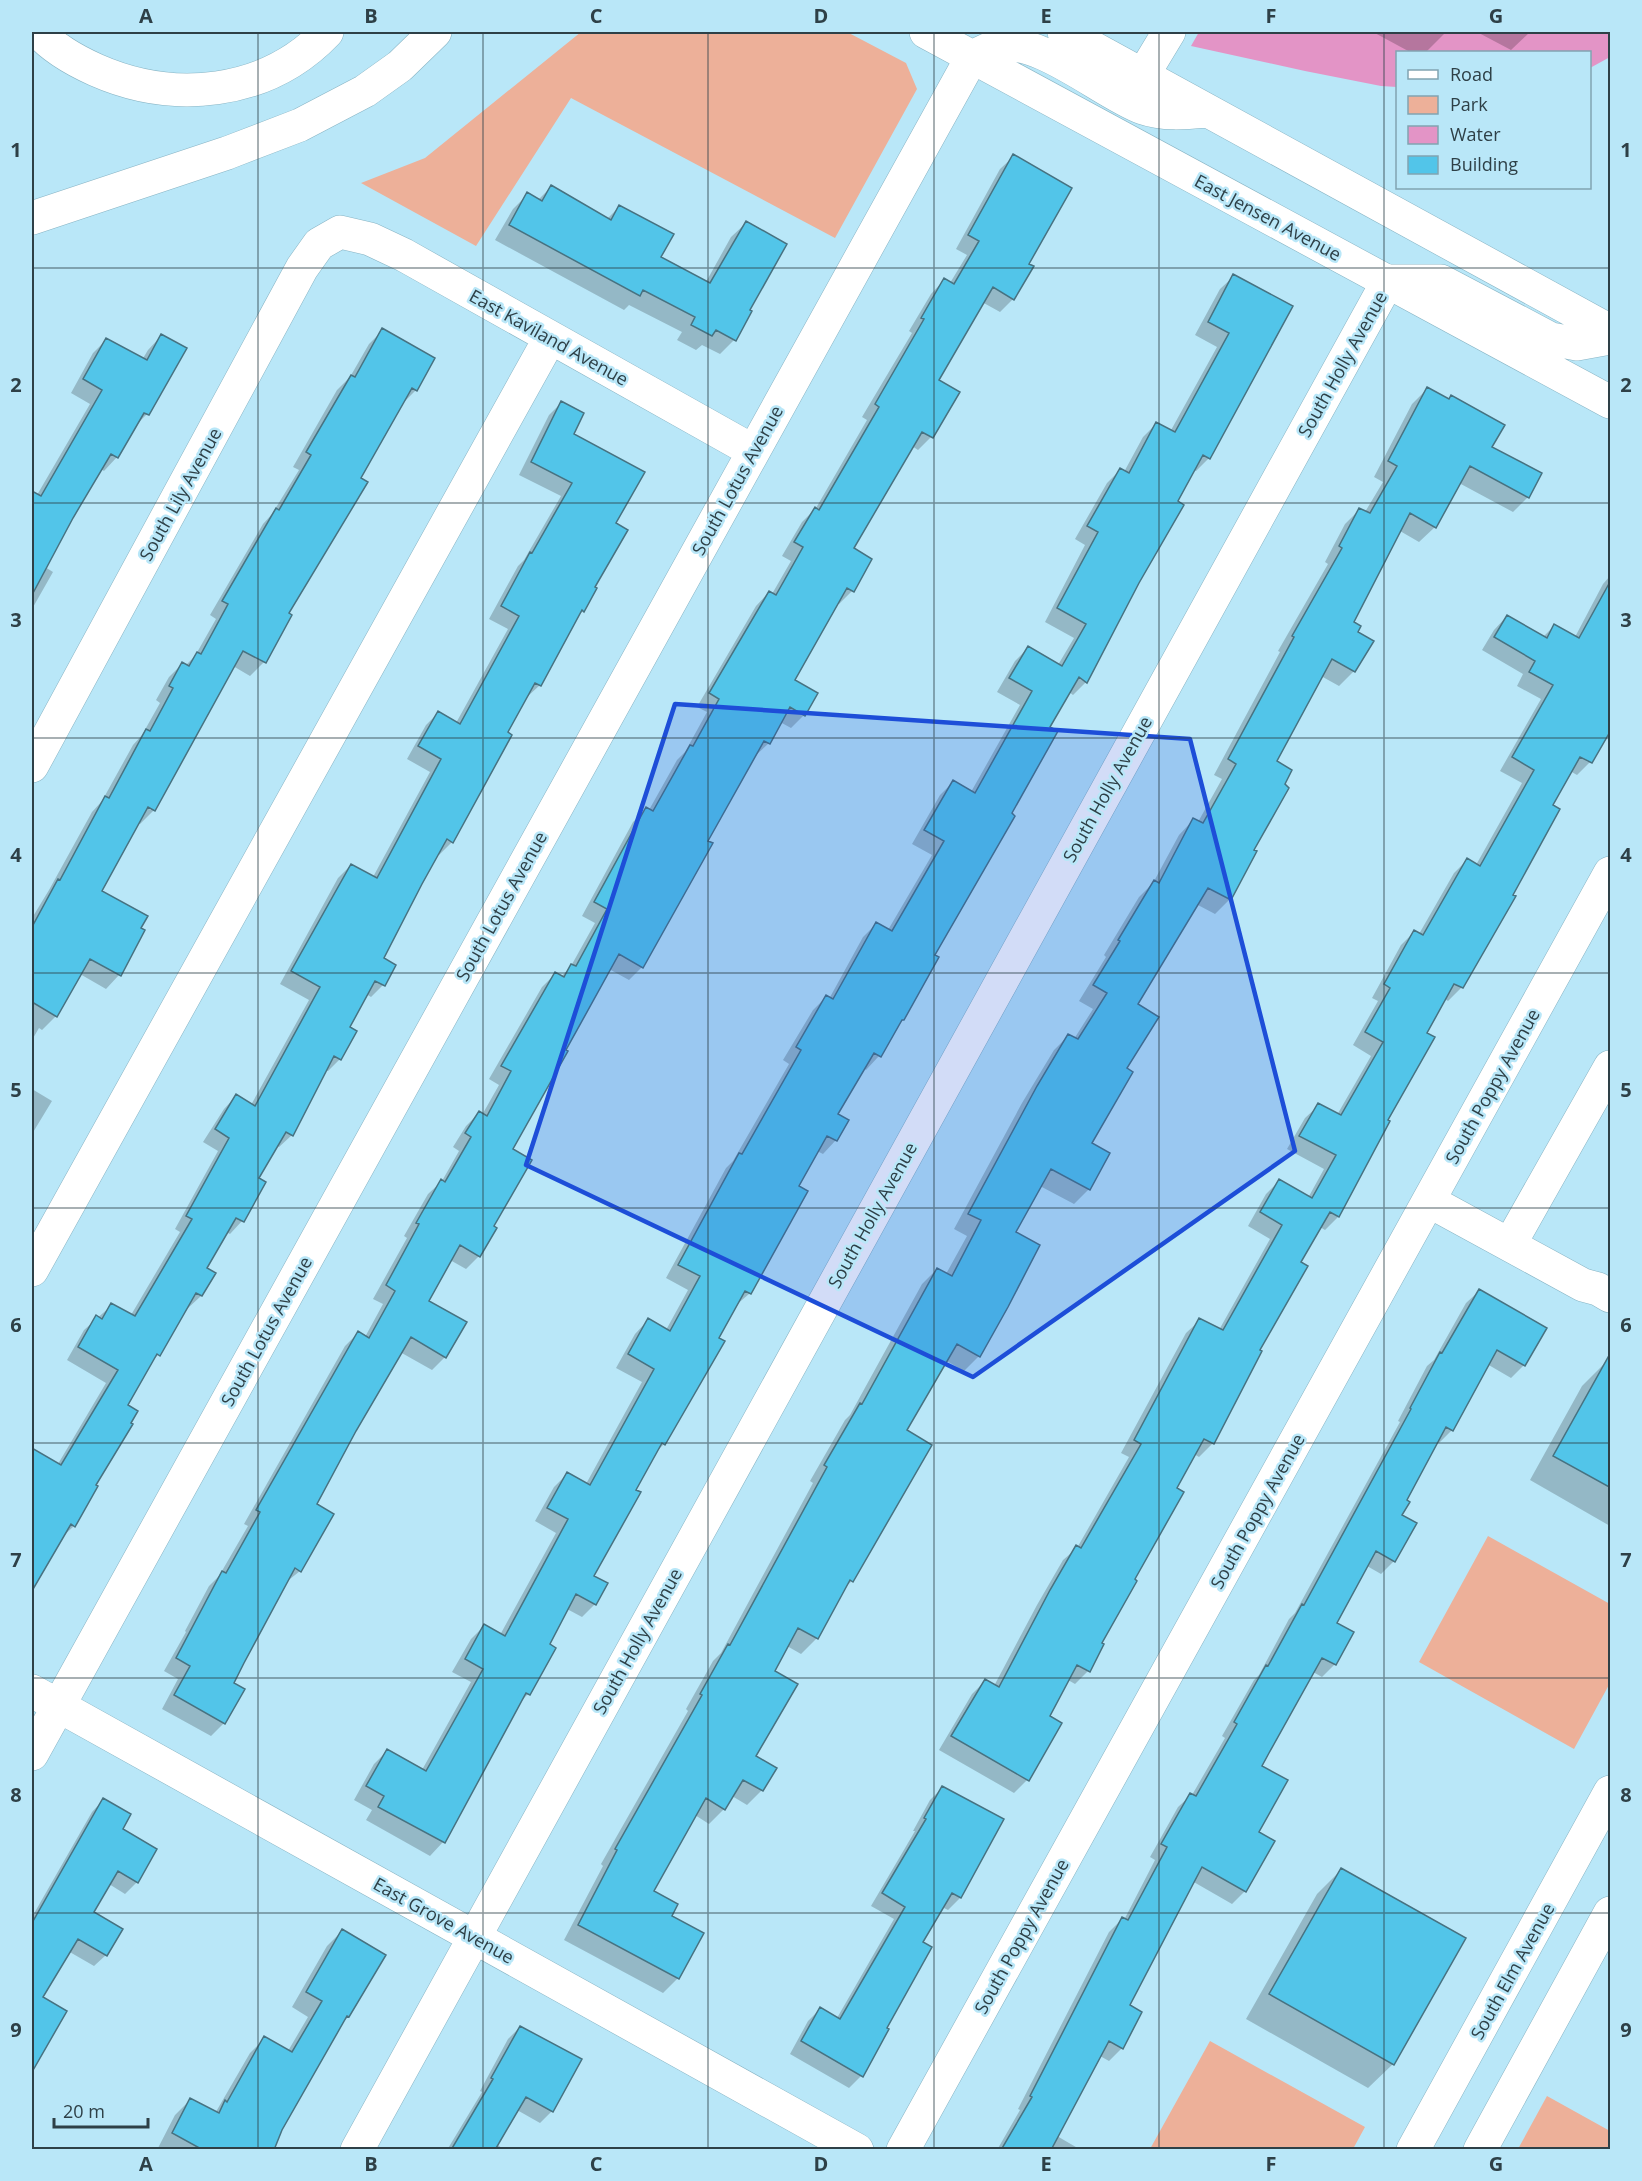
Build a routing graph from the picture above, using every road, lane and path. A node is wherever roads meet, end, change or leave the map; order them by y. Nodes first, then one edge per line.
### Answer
1 (39, 32) edge
2 (327, 32) edge
3 (435, 32) edge
4 (926, 32) edge
5 (1064, 32) edge
6 (1169, 32) edge
7 (972, 57) junction
8 (1143, 75) junction
9 (1208, 110) junction
10 (32, 218) edge
11 (340, 232) joint
12 (1388, 281) junction
13 (1611, 331) edge
14 (550, 338) junction
15 (1611, 338) edge
16 (1611, 402) edge
17 (753, 451) junction
18 (32, 766) edge
19 (1611, 873) edge
20 (1600, 919) edge
21 (1611, 1067) edge
22 (1429, 1201) junction
23 (1510, 1244) junction
24 (32, 1270) edge
25 (1606, 1284) edge
26 (45, 1698) edge
27 (32, 1754) edge
28 (1611, 1792) edge
29 (1611, 1913) edge
30 (474, 1936) junction
31 (357, 2150) edge
32 (857, 2150) edge
33 (903, 2150) edge
34 (1413, 2150) edge
35 (1480, 2150) edge

1 - 2 main road
3 - 10 main road
4 - 7 main road, East Jensen Avenue
5 - 8 main road
6 - 8 main road
7 - 9 main road
7 - 12 main road, East Jensen Avenue
7 - 17 main road, South Lotus Avenue
8 - 9 main road
9 - 13 main road
11 - 14 main road, East Kaviland Avenue
11 - 18 main road, South Lily Avenue
12 - 15 main road
12 - 16 main road, East Jensen Avenue
12 - 30 main road, South Holly Avenue
14 - 17 main road, East Kaviland Avenue
14 - 24 main road
17 - 26 main road, South Lotus Avenue
19 - 20 main road, South Poppy Avenue
20 - 22 main road, South Poppy Avenue
21 - 23 main road
22 - 23 main road
22 - 33 main road, South Poppy Avenue
23 - 25 main road
26 - 27 main road, South Lotus Avenue
26 - 30 main road, East Grove Avenue
28 - 34 main road, South Elm Avenue
29 - 35 main road
30 - 31 main road, South Holly Avenue
30 - 32 main road, East Grove Avenue

